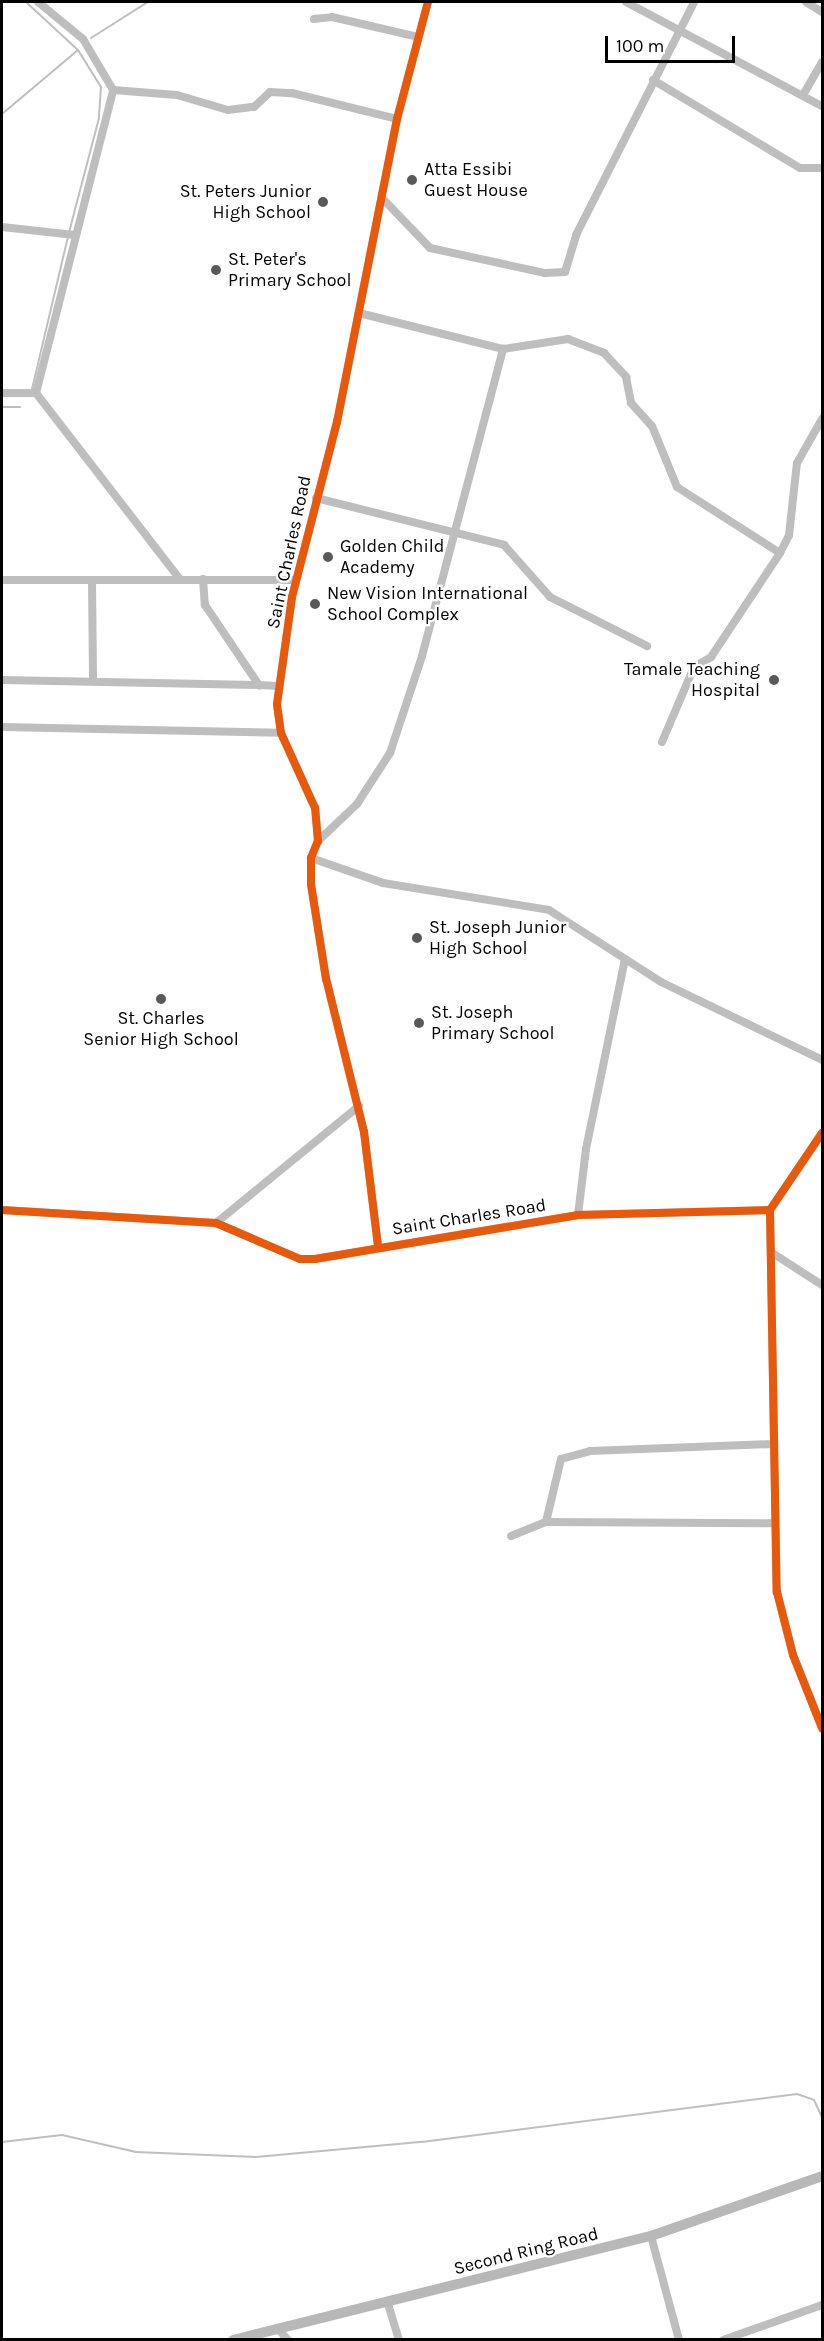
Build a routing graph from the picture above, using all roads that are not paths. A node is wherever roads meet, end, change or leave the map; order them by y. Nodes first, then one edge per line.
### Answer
1 (38, 2) edge
2 (428, 2) edge
3 (626, 2) edge
4 (694, 2) edge
5 (806, 2) edge
6 (822, 12) edge
7 (315, 19) dead end
8 (679, 28) junction
9 (418, 37) junction
10 (822, 62) edge
11 (653, 80) junction
12 (113, 90) junction
13 (803, 95) junction
14 (822, 106) edge
15 (398, 119) junction
16 (822, 168) edge
17 (384, 200) junction
18 (2, 227) edge
19 (75, 235) junction
20 (359, 313) junction
21 (503, 349) junction
22 (2, 393) edge
23 (36, 393) junction
24 (822, 419) edge
25 (316, 498) junction
26 (455, 532) junction
27 (780, 553) junction
28 (180, 579) junction
29 (203, 579) junction
30 (2, 580) edge
31 (296, 580) junction
32 (92, 581) junction
33 (647, 646) dead end
34 (2, 680) edge
35 (93, 680) junction
36 (259, 685) junction
37 (279, 686) junction
38 (2, 727) edge
39 (281, 733) junction
40 (662, 742) dead end
41 (318, 841) junction
42 (311, 858) junction
43 (625, 959) junction
44 (822, 1060) edge
45 (359, 1106) junction
46 (822, 1133) edge
47 (770, 1209) junction
48 (2, 1210) edge
49 (578, 1215) junction
50 (216, 1223) junction
51 (378, 1246) junction
52 (774, 1254) junction
53 (822, 1285) edge
54 (773, 1444) junction
55 (546, 1522) junction
56 (775, 1523) junction
57 (511, 1536) dead end
58 (822, 1728) edge
59 (822, 2176) edge
60 (651, 2236) junction
61 (388, 2304) junction
62 (822, 2305) edge
63 (277, 2328) junction
64 (743, 2337) edge
65 (233, 2340) edge
66 (288, 2340) edge
67 (399, 2340) edge
68 (679, 2340) edge
69 (723, 2340) edge

1 - 12 street
2 - 9 street, Saint Charles Road
3 - 8 street
4 - 8 street
5 - 6 street
7 - 9 street
8 - 11 street
8 - 13 street
9 - 15 street, Saint Charles Road
10 - 13 street
11 - 16 street
11 - 17 street
12 - 15 street
12 - 19 street
13 - 14 street
15 - 17 street, Saint Charles Road
17 - 20 street, Saint Charles Road
18 - 19 street
19 - 23 street
20 - 21 street
20 - 25 street, Saint Charles Road
21 - 26 street
21 - 27 street
22 - 23 street
23 - 28 street
24 - 27 street
25 - 26 street
25 - 31 street, Saint Charles Road
26 - 33 street
26 - 41 street
27 - 40 street
28 - 29 street
28 - 32 street
29 - 31 street
29 - 36 street
30 - 32 street
31 - 37 street, Saint Charles Road
32 - 35 street
34 - 35 street
35 - 36 street
36 - 37 street
37 - 39 street, Saint Charles Road
38 - 39 street
39 - 41 street, Saint Charles Road
41 - 42 street
42 - 43 street
42 - 45 street
43 - 44 street
43 - 49 street
45 - 50 street
45 - 51 street
46 - 47 street
47 - 49 street, Saint Charles Road
47 - 52 street
48 - 50 street, Saint Charles Road
49 - 51 street, Saint Charles Road
50 - 51 street, Saint Charles Road
52 - 53 street
52 - 54 street
54 - 55 street
54 - 56 street
55 - 56 street
55 - 57 street
56 - 58 street
59 - 60 main road, Second Ring Road
60 - 61 main road, Second Ring Road
60 - 68 street
61 - 63 main road, Second Ring Road
61 - 67 street
62 - 64 street
63 - 65 main road, Second Ring Road
63 - 66 street
64 - 69 street

